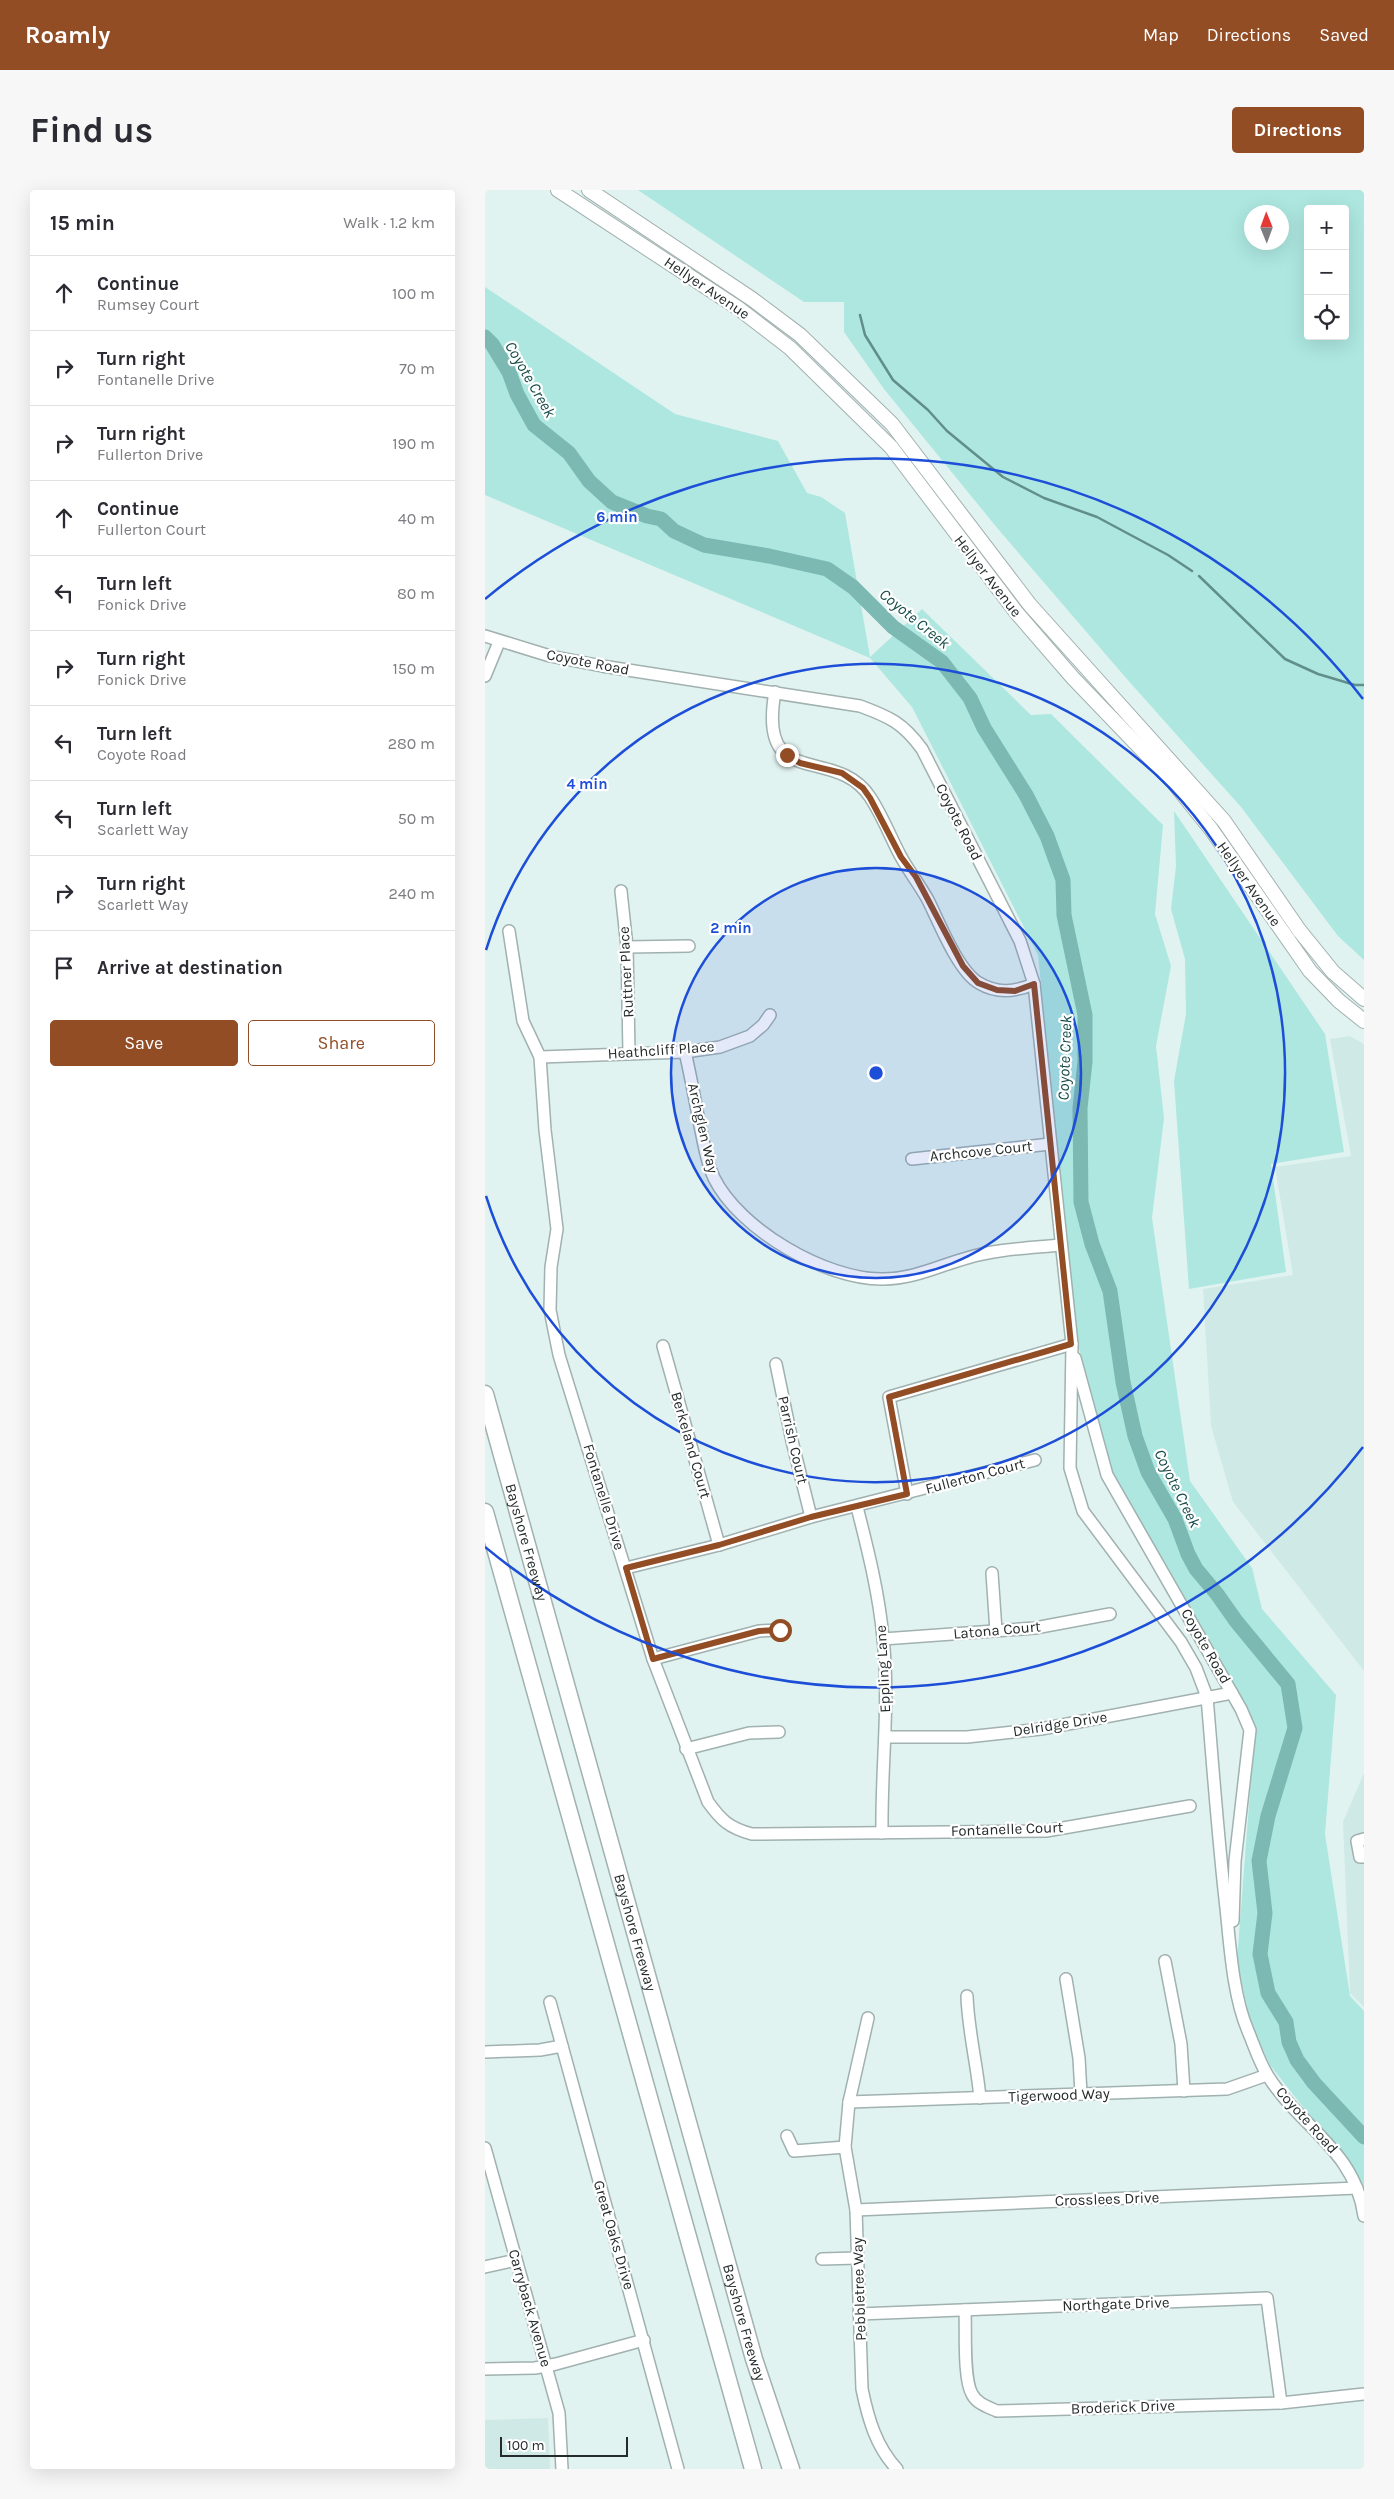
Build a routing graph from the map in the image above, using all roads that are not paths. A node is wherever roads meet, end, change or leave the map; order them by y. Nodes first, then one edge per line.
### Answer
1 (558, 190) edge
2 (589, 190) edge
3 (800, 335) junction
4 (790, 348) junction
5 (485, 636) edge
6 (499, 642) junction
7 (485, 676) edge
8 (775, 692) junction
9 (621, 891) dead end
10 (1299, 930) junction
11 (509, 931) dead end
12 (1287, 939) junction
13 (689, 946) dead end
14 (627, 947) junction
15 (1034, 984) junction
16 (1364, 999) edge
17 (770, 1015) dead end
18 (1364, 1021) edge
19 (685, 1052) junction
20 (629, 1053) junction
21 (540, 1057) junction
22 (1050, 1144) junction
23 (912, 1159) dead end
24 (1061, 1245) junction
25 (1071, 1344) junction
26 (663, 1346) dead end
27 (776, 1364) dead end
28 (485, 1394) edge
29 (1035, 1460) dead end
30 (907, 1494) junction
31 (857, 1507) junction
32 (485, 1512) edge
33 (811, 1517) junction
34 (719, 1545) junction
35 (626, 1568) junction
36 (992, 1573) dead end
37 (1110, 1614) dead end
38 (780, 1630) dead end
39 (996, 1631) junction
40 (883, 1639) junction
41 (653, 1659) junction
42 (1232, 1693) junction
43 (1207, 1698) junction
44 (779, 1732) dead end
45 (886, 1737) junction
46 (686, 1749) junction
47 (1190, 1806) dead end
48 (882, 1833) junction
49 (1364, 1839) edge
50 (1364, 1856) edge
51 (1165, 1961) dead end
52 (1232, 1967) junction
53 (1066, 1979) dead end
54 (967, 1996) dead end
55 (550, 2002) dead end
56 (868, 2018) dead end
57 (562, 2046) junction
58 (485, 2052) edge
59 (1267, 2075) junction
60 (1184, 2091) junction
61 (1081, 2094) junction
62 (980, 2098) junction
63 (849, 2102) junction
64 (787, 2136) dead end
65 (845, 2146) junction
66 (485, 2148) edge
67 (487, 2163) edge
68 (1357, 2188) junction
69 (856, 2210) junction
70 (1364, 2216) edge
71 (857, 2258) junction
72 (822, 2259) dead end
73 (516, 2260) junction
74 (485, 2267) edge
75 (965, 2310) junction
76 (859, 2314) junction
77 (644, 2340) junction
78 (546, 2366) junction
79 (485, 2370) edge
80 (1364, 2394) edge
81 (1281, 2403) junction
82 (562, 2469) edge
83 (678, 2469) edge
84 (753, 2469) edge
85 (791, 2469) edge
86 (897, 2469) edge

1 - 4 main road, Hellyer Avenue
2 - 3 main road, Hellyer Avenue
3 - 4 main road
3 - 10 main road, Hellyer Avenue
4 - 12 main road, Hellyer Avenue
5 - 6 street, Coyote Road
6 - 7 street
6 - 8 street, Coyote Road
8 - 15 street, Coyote Road
8 - 15 street
9 - 14 street, Ruttner Place
10 - 12 main road
10 - 16 main road, Hellyer Avenue
11 - 21 street
12 - 18 main road, Hellyer Avenue
13 - 14 street
14 - 20 street, Ruttner Place
15 - 22 street, Coyote Road
17 - 19 street, Heathcliff Place
19 - 20 street, Heathcliff Place
19 - 24 street, Archglen Way
20 - 21 street, Heathcliff Place
21 - 35 street, Fontanelle Drive
22 - 23 street, Archcove Court
22 - 24 street, Coyote Road
24 - 25 street, Coyote Road
25 - 30 street
25 - 42 street, Coyote Road
25 - 43 street, Coyote Road
26 - 34 street, Berkeland Court
27 - 33 street, Parrish Court
28 - 85 highway, Bayshore Freeway
29 - 30 street, Fullerton Court
30 - 31 street, Fullerton Court
31 - 33 street, Fullerton Court
31 - 40 street, Eppling Lane
32 - 84 highway, Bayshore Freeway
33 - 34 street, Fullerton Court
34 - 35 street, Fullerton Court
35 - 41 street, Fontanelle Drive
36 - 39 street
37 - 39 street, Latona Court
38 - 41 street
39 - 40 street, Latona Court
40 - 45 street, Eppling Lane
41 - 46 street, Fontanelle Drive
42 - 43 street, Delridge Drive
42 - 52 street, Coyote Road
43 - 45 street, Delridge Drive
43 - 52 street, Coyote Road
44 - 46 street
45 - 48 street, Eppling Lane
46 - 48 street, Fontanelle Drive
47 - 48 street, Fontanelle Court
49 - 50 street
51 - 60 street
52 - 59 street, Coyote Road
53 - 61 street
54 - 62 street
55 - 57 street, Great Oaks Drive
56 - 63 street, Pebbletree Way
57 - 58 street
57 - 77 street, Great Oaks Drive
59 - 60 street, Tigerwood Way
59 - 68 street, Coyote Road
60 - 61 street, Tigerwood Way
61 - 62 street, Tigerwood Way
62 - 63 street, Tigerwood Way
63 - 65 street, Pebbletree Way
64 - 65 street
65 - 69 street, Pebbletree Way
66 - 67 street, Carryback Avenue
67 - 73 street, Carryback Avenue
68 - 69 street, Crosslees Drive
68 - 70 street, Coyote Road
69 - 71 street, Pebbletree Way
71 - 72 street
71 - 76 street, Pebbletree Way
73 - 74 street
73 - 78 street, Carryback Avenue
75 - 76 street, Northgate Drive
75 - 81 street, Broderick Drive
75 - 81 street, Northgate Drive
76 - 86 street, Pebbletree Way
77 - 78 street
77 - 83 street, Great Oaks Drive
78 - 79 street
78 - 82 street, Carryback Avenue
80 - 81 street, Broderick Drive

